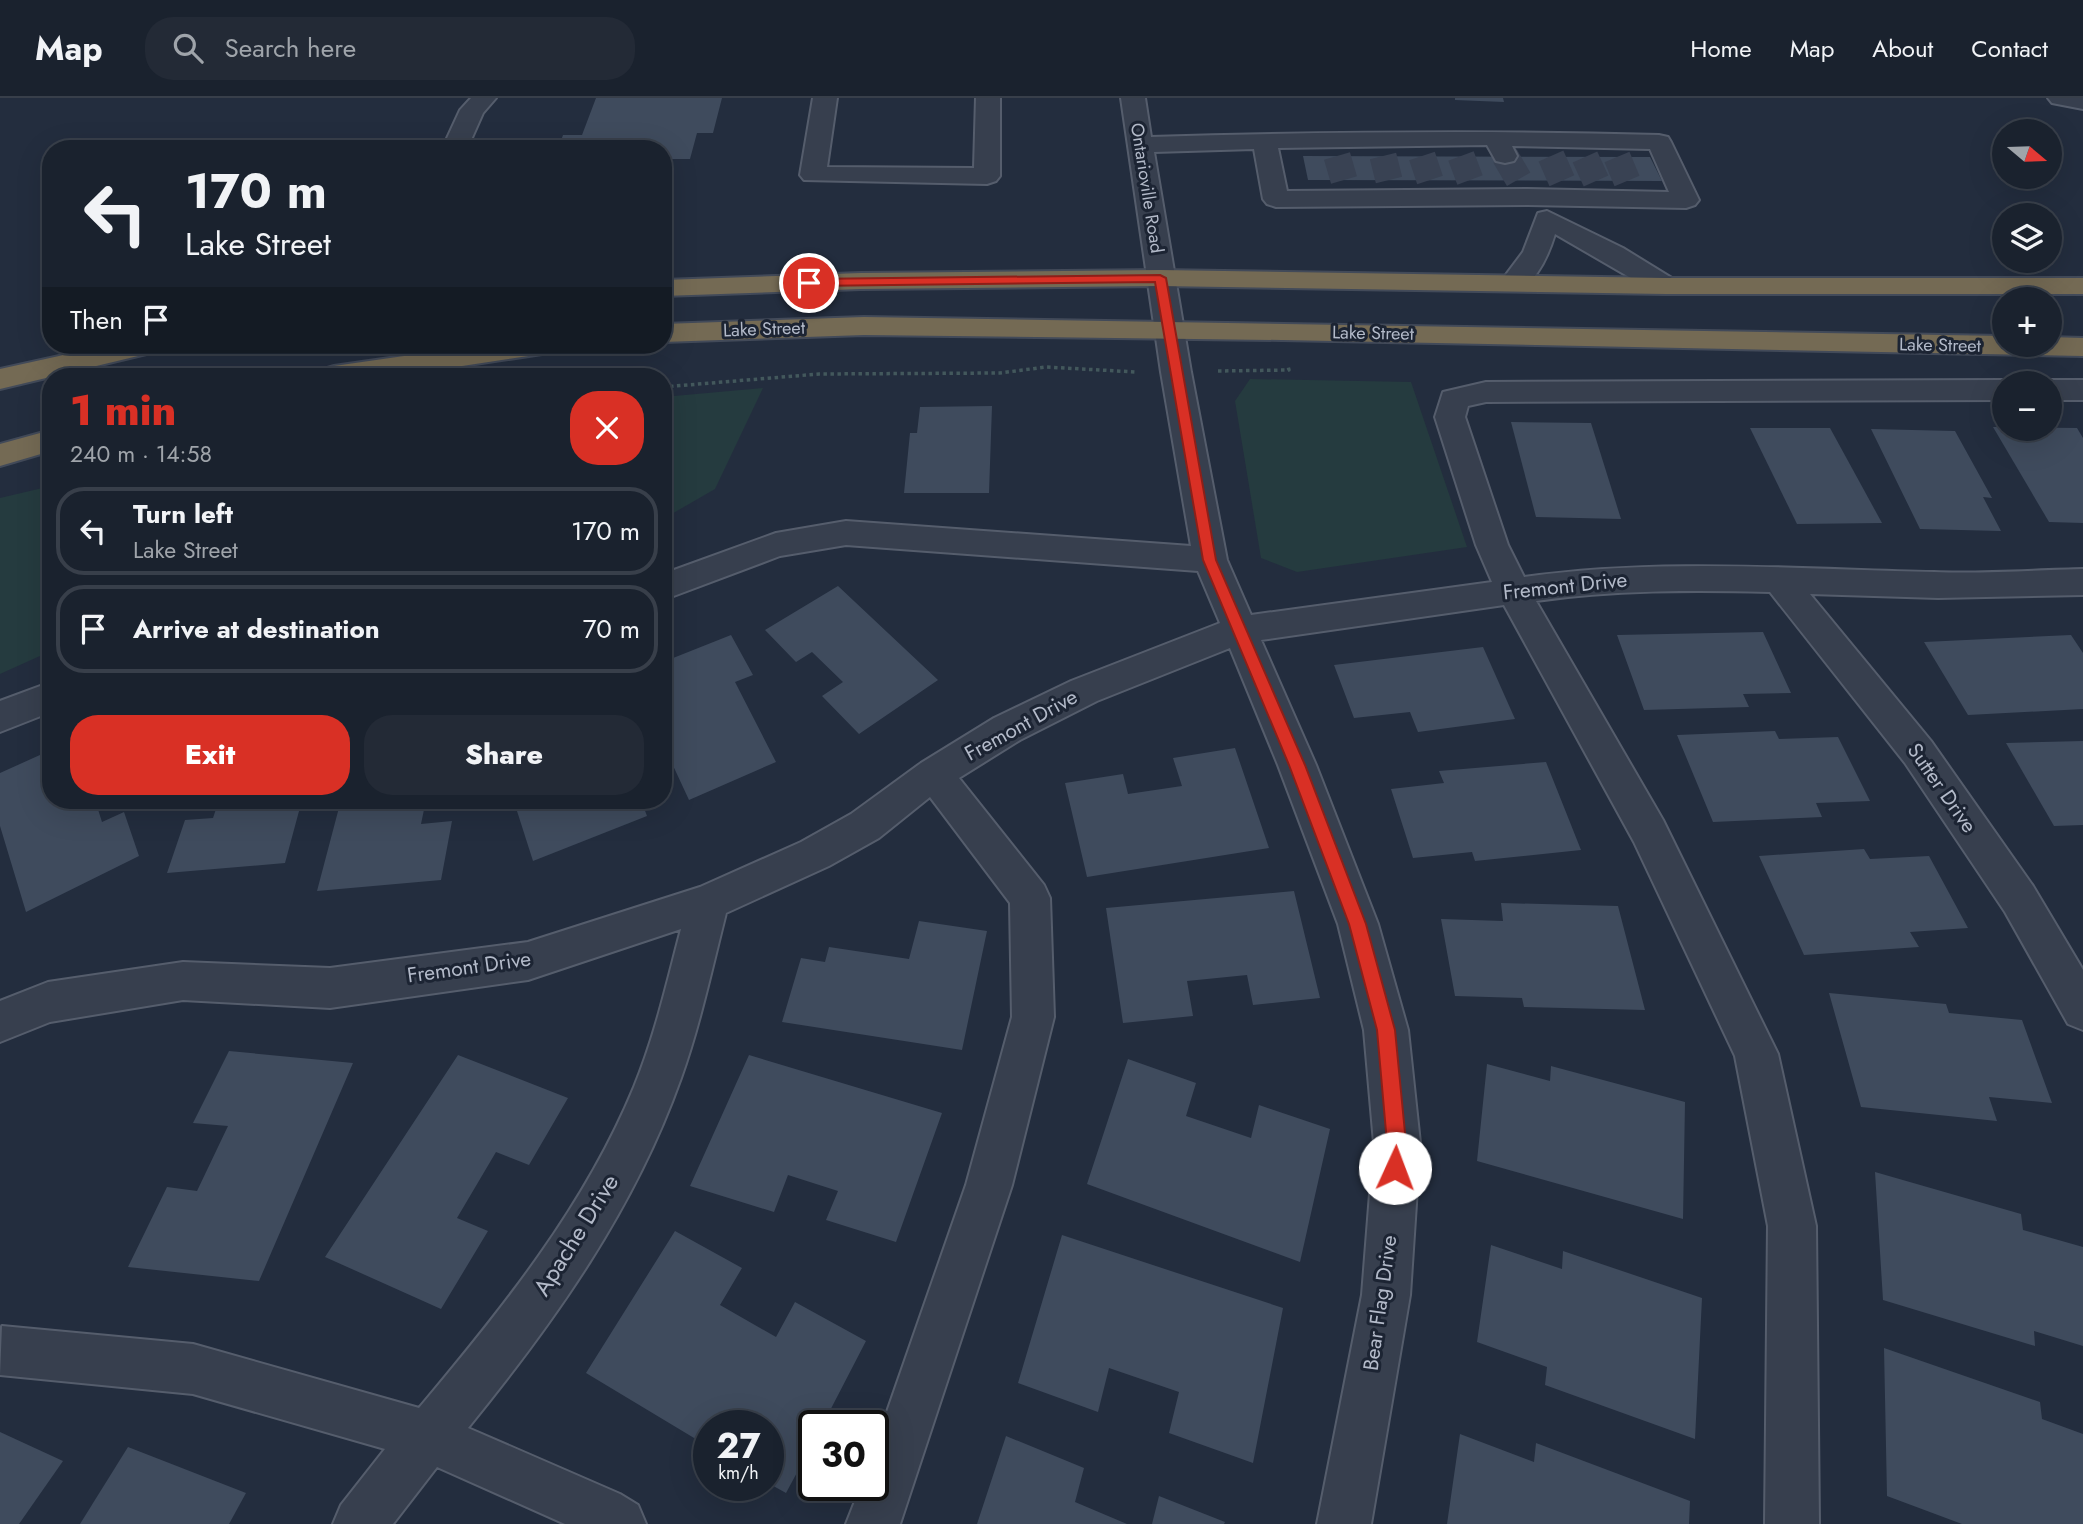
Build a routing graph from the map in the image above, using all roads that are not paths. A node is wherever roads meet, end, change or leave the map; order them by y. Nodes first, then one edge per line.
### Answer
1 (484, 98) edge
2 (825, 98) edge
3 (988, 98) edge
4 (1133, 98) edge
5 (2060, 98) edge
6 (2083, 102) edge
7 (458, 140) edge
8 (1265, 143) junction
9 (1140, 145) junction
10 (1341, 168) junction
11 (1427, 168) junction
12 (1387, 169) junction
13 (1523, 189) junction
14 (1547, 219) junction
15 (1160, 278) junction
16 (1513, 284) junction
17 (1664, 286) junction
18 (2083, 286) edge
19 (672, 288) edge
20 (1171, 331) junction
21 (672, 333) edge
22 (2083, 347) edge
23 (110, 354) edge
24 (482, 354) edge
25 (48, 368) edge
26 (388, 368) edge
27 (42, 369) edge
28 (0, 379) edge
29 (1992, 390) edge
30 (2062, 390) edge
31 (2083, 390) edge
32 (42, 443) edge
33 (0, 455) edge
34 (1210, 560) junction
35 (1780, 581) junction
36 (2083, 582) edge
37 (672, 584) edge
38 (1513, 590) junction
39 (1239, 630) junction
40 (42, 700) edge
41 (0, 717) edge
42 (934, 774) junction
43 (709, 902) junction
44 (2083, 1010) edge
45 (0, 1022) edge
46 (2, 1351) dead end
47 (427, 1436) junction
48 (359, 1524) edge
49 (619, 1524) edge
50 (873, 1524) edge
51 (1344, 1524) edge
52 (1793, 1524) edge

1 - 7 street
2 - 3 street
4 - 9 street, Ontarioville Road
5 - 6 street
8 - 9 street
8 - 10 street
8 - 10 street
9 - 15 street, Ontarioville Road
10 - 12 street
10 - 12 street
11 - 12 street
11 - 12 street
11 - 13 street
11 - 13 street
13 - 14 street
14 - 16 street
14 - 17 street
15 - 16 highway
15 - 19 highway
15 - 20 street, Bear Flag Drive
16 - 17 highway
17 - 18 highway
20 - 21 highway, Lake Street
20 - 22 highway, Lake Street
20 - 34 street, Bear Flag Drive
23 - 25 highway
24 - 26 highway
27 - 28 highway
29 - 38 street
30 - 31 street
32 - 33 highway
34 - 37 street
34 - 39 street, Bear Flag Drive
35 - 36 street, Fremont Drive
35 - 38 street, Fremont Drive
35 - 44 street, Sutter Drive
38 - 39 street, Fremont Drive
38 - 52 street
39 - 42 street, Fremont Drive
39 - 51 street, Bear Flag Drive
40 - 41 street
42 - 43 street, Fremont Drive
42 - 50 street
43 - 45 street, Fremont Drive
43 - 47 street, Apache Drive
46 - 47 street
47 - 48 street, Apache Drive
47 - 49 street

